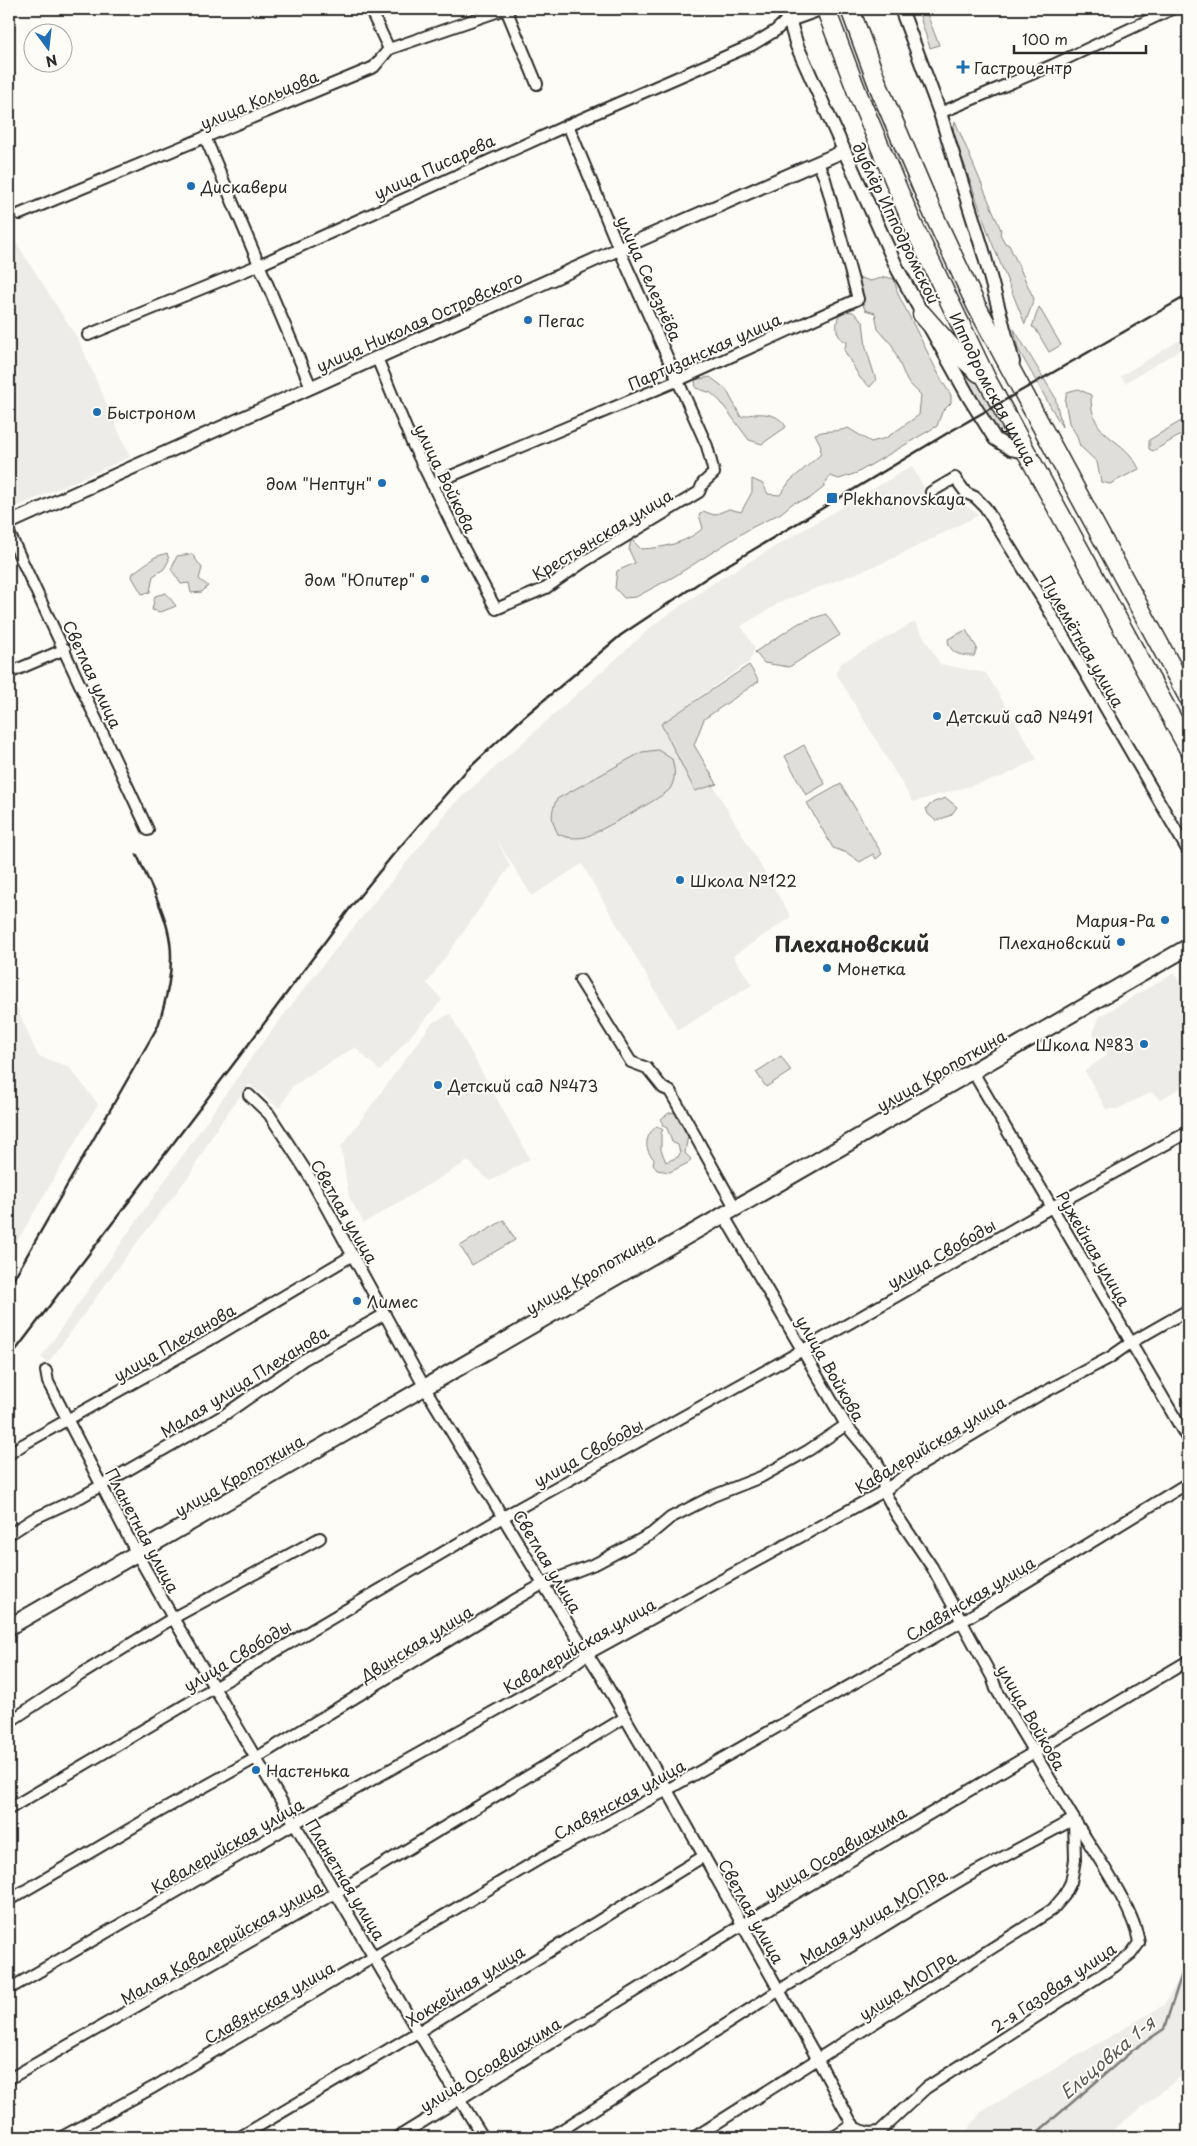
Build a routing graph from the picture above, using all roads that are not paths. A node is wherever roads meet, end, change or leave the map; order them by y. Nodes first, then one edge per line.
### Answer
1 (370, 9) edge
2 (506, 9) edge
3 (850, 9) edge
4 (901, 9) edge
5 (1172, 9) edge
6 (789, 12) edge
7 (822, 12) edge
8 (389, 50) junction
9 (537, 84) dead end
10 (940, 113) junction
11 (568, 124) junction
12 (205, 137) junction
13 (844, 151) junction
14 (818, 163) junction
15 (20, 214) dead end
16 (619, 249) junction
17 (260, 265) junction
18 (922, 314) junction
19 (88, 335) dead end
20 (376, 358) junction
21 (1016, 377) junction
22 (679, 380) junction
23 (987, 380) junction
24 (311, 387) junction
25 (1026, 452) junction
26 (714, 473) joint
27 (432, 484) junction
28 (931, 492) dead end
29 (9, 522) edge
30 (9, 533) edge
31 (496, 608) joint
32 (65, 649) junction
33 (9, 673) edge
34 (1188, 698) edge
35 (1188, 748) edge
36 (148, 830) dead end
37 (1188, 852) edge
38 (1188, 947) edge
39 (580, 980) dead end
40 (973, 1072) junction
41 (249, 1095) dead end
42 (1188, 1132) edge
43 (1052, 1207) junction
44 (730, 1213) junction
45 (353, 1255) junction
46 (1188, 1310) edge
47 (386, 1314) junction
48 (1132, 1342) junction
49 (801, 1350) junction
50 (46, 1371) dead end
51 (425, 1388) junction
52 (68, 1419) junction
53 (846, 1425) junction
54 (1188, 1440) edge
55 (9, 1454) edge
56 (1188, 1483) edge
57 (101, 1484) junction
58 (884, 1491) junction
59 (503, 1517) junction
60 (13, 1532) dead end
61 (320, 1538) dead end
62 (137, 1554) junction
63 (543, 1584) junction
64 (174, 1618) junction
65 (961, 1622) junction
66 (9, 1627) edge
67 (587, 1654) junction
68 (1188, 1661) edge
69 (213, 1687) junction
70 (624, 1718) junction
71 (9, 1722) edge
72 (1034, 1752) junction
73 (256, 1758) junction
74 (667, 1790) junction
75 (9, 1809) edge
76 (1074, 1819) junction
77 (295, 1823) junction
78 (704, 1856) junction
79 (337, 1892) junction
80 (9, 1900) edge
81 (742, 1925) junction
82 (375, 1958) junction
83 (9, 1989) edge
84 (778, 1991) junction
85 (418, 2032) junction
86 (818, 2060) junction
87 (9, 2079) edge
88 (460, 2100) junction
89 (856, 2130) edge
90 (62, 2137) edge
91 (240, 2137) edge
92 (398, 2137) edge
93 (483, 2137) edge
94 (551, 2137) edge
95 (695, 2137) edge
96 (834, 2137) edge

1 - 8 street
2 - 8 street, улица Кольцова
2 - 9 street
3 - 21 highway, Ипподромская улица
4 - 10 street
5 - 10 street
6 - 7 main road, улица Писарева
6 - 11 street, улица Писарева
6 - 13 street, дублёр Ипподромской
7 - 23 highway, Ипподромская улица
8 - 12 street, улица Кольцова
10 - 21 street
11 - 16 street, улица Селезнёва
11 - 17 street, улица Писарева
12 - 15 street, улица Кольцова
12 - 17 street
13 - 14 street, улица Николая Островского
13 - 18 street, дублёр Ипподромской
14 - 16 street, улица Николая Островского
14 - 22 street, Партизанская улица
16 - 20 street, улица Николая Островского
16 - 22 street, улица Селезнёва
17 - 19 street, улица Писарева
17 - 24 street
18 - 23 highway
18 - 25 street, дублёр Ипподромской
20 - 24 street, улица Николая Островского
20 - 27 street, улица Войкова
21 - 34 highway, Ипподромская улица
22 - 26 street, улица Селезнёва
22 - 27 street, Партизанская улица
23 - 25 highway, Ипподромская улица
24 - 29 street, улица Николая Островского
25 - 35 highway, Ипподромская улица
26 - 31 street, Крестьянская улица
27 - 31 street, улица Войкова
28 - 37 street, Пулемётная улица
30 - 32 street, Светлая улица
32 - 33 street
32 - 36 street, Светлая улица
38 - 40 main road, улица Кропоткина
39 - 44 street, улица Войкова
40 - 43 street, Ружейная улица
40 - 44 main road, улица Кропоткина
41 - 45 street, Светлая улица
42 - 43 street, улица Свободы
43 - 48 street, Ружейная улица
43 - 49 street, улица Свободы
44 - 49 street, улица Войкова
44 - 51 main road, улица Кропоткина
45 - 47 street, Светлая улица
45 - 52 street, улица Плеханова
46 - 48 street, Кавалерийская улица
47 - 51 street, Светлая улица
47 - 57 street, Малая улица Плеханова
48 - 54 street, Ружейная улица
48 - 58 street, Кавалерийская улица
49 - 53 street, улица Войкова
49 - 59 street, улица Свободы
50 - 52 street, Планетная улица
51 - 59 street, Светлая улица
51 - 62 main road, улица Кропоткина
52 - 55 street, улица Плеханова
52 - 57 street, Планетная улица
53 - 58 street, улица Войкова
53 - 63 street, Двинская улица
56 - 65 street, Славянская улица
57 - 60 street, Малая улица Плеханова
57 - 62 street, Планетная улица
58 - 65 street, улица Войкова
58 - 67 street, Кавалерийская улица
59 - 63 street, Светлая улица
59 - 69 street, улица Свободы
61 - 64 street
62 - 64 street, Планетная улица
62 - 66 main road, улица Кропоткина
63 - 67 street, Светлая улица
63 - 73 street, Двинская улица
64 - 69 street, Планетная улица
64 - 71 street
65 - 72 street, улица Войкова
65 - 74 street, Славянская улица
67 - 70 street, Светлая улица
67 - 77 street, Кавалерийская улица
68 - 72 street, улица Осоавиахима
69 - 73 street, Планетная улица
69 - 75 street, улица Свободы
70 - 74 street, Светлая улица
70 - 79 street, Малая Кавалерийская улица
72 - 76 street, улица Войкова
72 - 81 street, улица Осоавиахима
73 - 77 street, Планетная улица
73 - 80 street, Двинская улица
74 - 78 street, Светлая улица
74 - 82 street, Славянская улица
76 - 84 street, Малая улица МОПРа
76 - 86 street, улица МОПРа
76 - 89 street, 2-я Газовая улица
77 - 79 street, Планетная улица
77 - 83 street, Кавалерийская улица
78 - 81 street, Светлая улица
78 - 85 street, Хоккейная улица
79 - 82 street, Планетная улица
79 - 87 street, Малая Кавалерийская улица
81 - 84 street, Светлая улица
81 - 88 street, улица Осоавиахима
82 - 85 street, Планетная улица
82 - 90 street, Славянская улица
84 - 86 street, Светлая улица
84 - 94 street, Малая улица МОПРа
85 - 88 street, Планетная улица
85 - 91 street, Хоккейная улица
86 - 89 street, Светлая улица
86 - 95 street, улица МОПРа
88 - 92 street, улица Осоавиахима
88 - 93 street, Планетная улица
89 - 96 street

